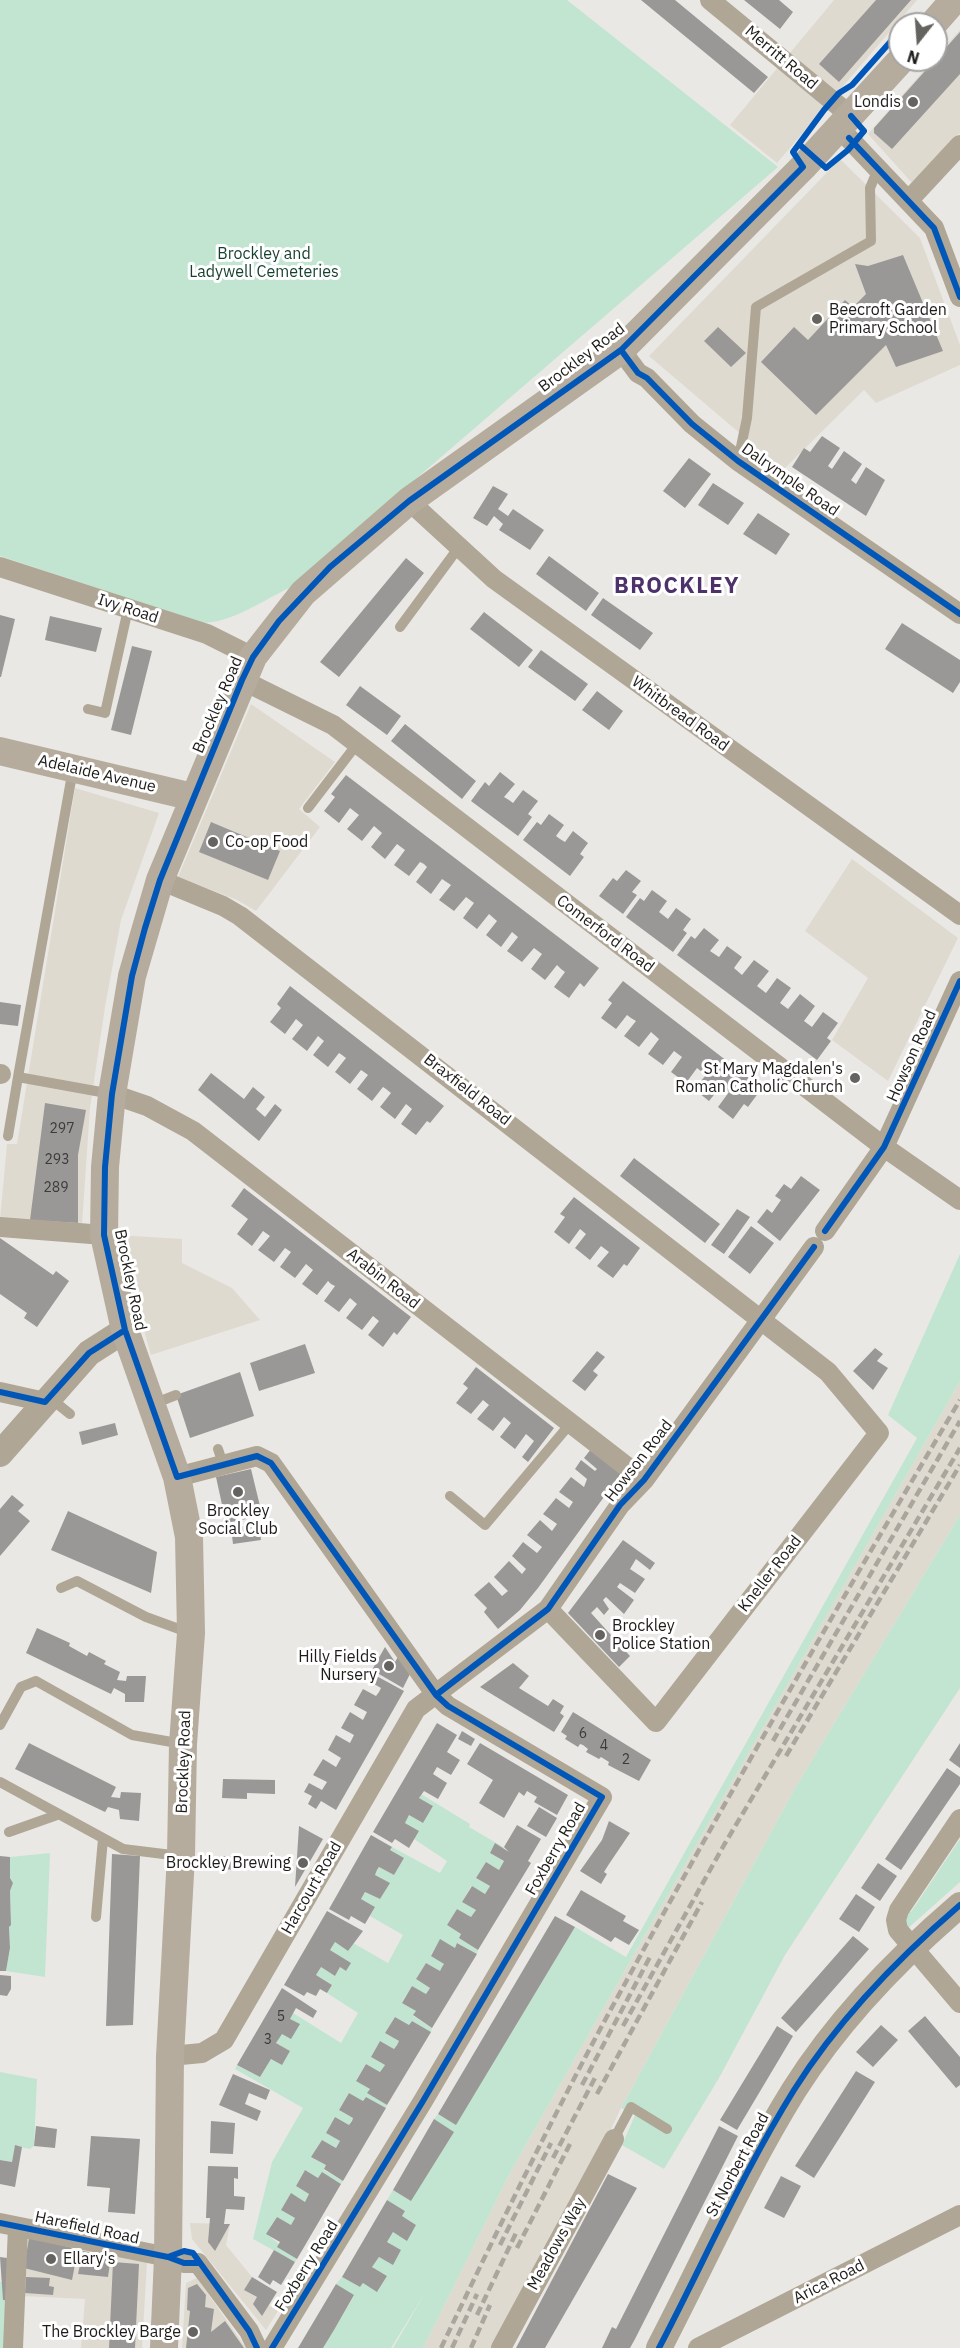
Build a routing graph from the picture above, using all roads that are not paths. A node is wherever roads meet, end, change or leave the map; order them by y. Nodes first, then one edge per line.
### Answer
1 (710, 0) edge
2 (954, 0) edge
3 (944, 12) edge
4 (890, 72) edge
5 (845, 123) junction
6 (960, 145) edge
7 (878, 169) junction
8 (909, 200) junction
9 (960, 297) edge
10 (621, 350) junction
11 (738, 460) junction
12 (409, 501) junction
13 (459, 547) junction
14 (0, 567) edge
15 (128, 609) junction
16 (960, 614) edge
17 (400, 627) dead end
18 (248, 668) junction
19 (88, 709) dead end
20 (357, 744) junction
21 (0, 751) edge
22 (73, 768) junction
23 (193, 797) junction
24 (308, 808) dead end
25 (160, 880) junction
26 (960, 915) edge
27 (960, 981) edge
28 (6, 1075) edge
29 (112, 1094) junction
30 (8, 1136) dead end
31 (884, 1148) junction
32 (960, 1200) edge
33 (0, 1227) edge
34 (104, 1235) junction
35 (762, 1320) junction
36 (125, 1330) junction
37 (0, 1392) edge
38 (176, 1395) dead end
39 (48, 1400) junction
40 (150, 1405) junction
41 (70, 1414) dead end
42 (570, 1424) junction
43 (0, 1454) edge
44 (177, 1477) junction
45 (644, 1480) junction
46 (450, 1496) dead end
47 (61, 1588) dead end
48 (548, 1609) junction
49 (191, 1633) junction
50 (436, 1695) junction
51 (0, 1725) edge
52 (183, 1744) junction
53 (0, 1782) edge
54 (57, 1815) junction
55 (960, 1819) edge
56 (9, 1832) dead end
57 (103, 1839) junction
58 (180, 1856) junction
59 (960, 1905) edge
60 (96, 1917) dead end
61 (912, 1946) junction
62 (960, 2003) edge
63 (170, 2056) junction
64 (667, 2129) dead end
65 (614, 2139) joint
66 (960, 2215) edge
67 (9, 2225) edge
68 (168, 2257) junction
69 (663, 2347) edge
70 (13, 2348) edge
71 (164, 2348) edge
72 (257, 2348) edge
73 (272, 2348) edge
74 (501, 2348) edge
75 (698, 2348) edge

1 - 5 street, Merritt Road
2 - 3 main road
4 - 5 main road, Brockley Road
5 - 7 street, Merritt Road
5 - 10 main road, Brockley Road
6 - 8 street
7 - 8 street, Merritt Road
7 - 11 lane
8 - 9 street, Merritt Road
10 - 11 street, Dalrymple Road
10 - 12 main road, Brockley Road
11 - 16 street, Dalrymple Road
12 - 13 street, Whitbread Road
12 - 18 main road, Brockley Road
13 - 17 lane
13 - 26 street, Whitbread Road
14 - 15 street, Ivy Road
15 - 18 street, Ivy Road
15 - 19 lane
18 - 20 street, Comerford Road
18 - 23 main road, Brockley Road
20 - 24 lane
20 - 31 street, Comerford Road
21 - 22 main road, Adelaide Avenue
22 - 23 main road, Adelaide Avenue
22 - 28 lane
23 - 25 main road, Brockley Road
25 - 29 main road, Brockley Road
25 - 35 street, Braxfield Road
27 - 31 street, Howson Road
28 - 29 lane
28 - 30 lane
29 - 34 main road, Brockley Road
29 - 42 street, Arabin Road
31 - 32 street, Comerford Road
31 - 35 street, Howson Road
33 - 34 street
34 - 36 main road, Brockley Road
35 - 45 street, Howson Road
35 - 48 street, Kneller Road
36 - 39 street
36 - 40 main road, Brockley Road
37 - 39 street
38 - 40 lane
39 - 41 lane
39 - 43 street
40 - 44 main road, Brockley Road
42 - 45 street, Arabin Road
42 - 46 lane
44 - 49 main road, Brockley Road
44 - 50 street, Foxberry Road
45 - 48 street, Howson Road
47 - 49 lane
48 - 50 street, Howson Road
49 - 52 main road, Brockley Road
50 - 63 street, Harcourt Road
50 - 73 street, Foxberry Road
51 - 52 lane
52 - 58 main road, Brockley Road
53 - 54 lane
54 - 56 lane
54 - 57 lane
55 - 61 street
57 - 58 lane
57 - 60 lane
58 - 63 main road, Brockley Road
59 - 61 street, St Norbert Road
61 - 62 street
61 - 69 street, St Norbert Road
63 - 68 main road, Brockley Road
64 - 65 lane
65 - 74 street, Meadows Way
66 - 75 street, Arica Road
67 - 68 street, Harefield Road
67 - 70 street
68 - 71 main road, Brockley Road
68 - 72 street, Harefield Road

